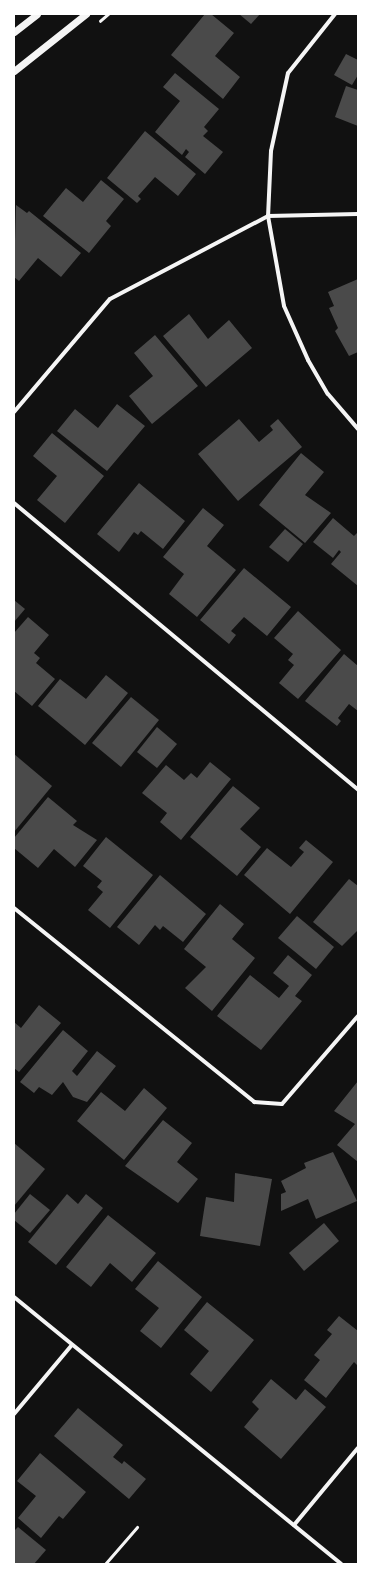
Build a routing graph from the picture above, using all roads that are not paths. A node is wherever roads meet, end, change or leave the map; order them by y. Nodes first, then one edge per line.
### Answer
1 (37, 14) edge
2 (86, 14) edge
3 (335, 14) edge
4 (14, 32) edge
5 (14, 71) edge
6 (358, 214) edge
7 (268, 216) junction
8 (14, 412) edge
9 (358, 429) edge
10 (14, 503) edge
11 (358, 790) edge
12 (14, 908) edge
13 (358, 1016) edge
14 (14, 1297) edge
15 (72, 1345) junction
16 (14, 1414) edge
17 (358, 1448) edge
18 (294, 1525) junction
19 (137, 1527) dead end
20 (105, 1564) edge
21 (341, 1564) edge

1 - 4 street
2 - 5 street
3 - 7 street
6 - 7 street
7 - 8 street
7 - 9 street
10 - 11 street
12 - 13 street
14 - 15 street
15 - 16 street
15 - 18 street
17 - 18 street
18 - 21 street
19 - 20 lane

